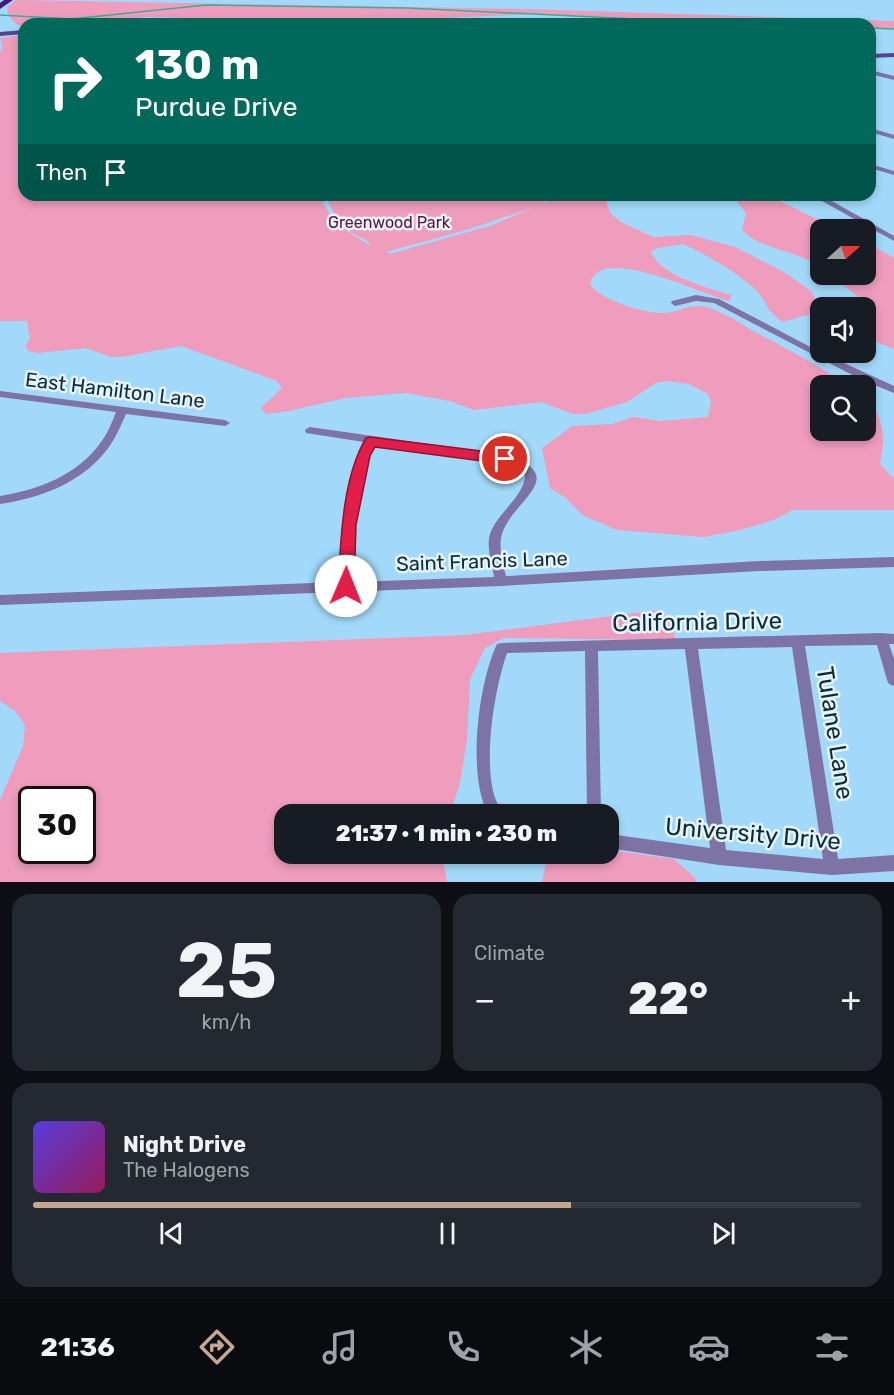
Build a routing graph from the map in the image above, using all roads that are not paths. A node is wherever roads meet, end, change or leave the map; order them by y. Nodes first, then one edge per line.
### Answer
1 (9, 0) edge
2 (0, 7) edge
3 (18, 32) edge
4 (0, 34) edge
5 (894, 55) edge
6 (876, 56) edge
7 (876, 74) edge
8 (894, 78) edge
9 (876, 132) edge
10 (894, 137) edge
11 (876, 168) edge
12 (894, 173) edge
13 (826, 201) edge
14 (894, 239) edge
15 (675, 303) dead end
16 (894, 390) edge
17 (0, 394) edge
18 (123, 409) junction
19 (225, 423) dead end
20 (310, 431) dead end
21 (370, 441) junction
22 (0, 500) edge
23 (894, 562) edge
24 (501, 581) junction
25 (346, 586) junction
26 (0, 600) edge
27 (888, 639) edge
28 (798, 642) junction
29 (691, 644) junction
30 (591, 647) junction
31 (894, 680) edge
32 (488, 804) edge
33 (594, 804) edge
34 (619, 842) edge
35 (719, 856) junction
36 (894, 863) edge
37 (832, 867) junction

1 - 2 main road
3 - 4 main road
5 - 6 main road
7 - 8 street
9 - 10 street
11 - 12 street
13 - 14 street
15 - 16 street
17 - 18 street, East Hamilton Lane
18 - 19 street, East Hamilton Lane
18 - 22 street
20 - 21 street
21 - 24 street
21 - 25 street
23 - 24 street, Saint Francis Lane
24 - 25 street, Saint Francis Lane
25 - 26 street, Saint Francis Lane
27 - 28 street, California Drive
27 - 31 street
28 - 29 street, California Drive
28 - 37 street, Tulane Lane
29 - 30 street, California Drive
29 - 35 street
30 - 32 street, California Drive
30 - 33 street
34 - 35 street, University Drive
35 - 37 street, University Drive
36 - 37 street, University Drive

